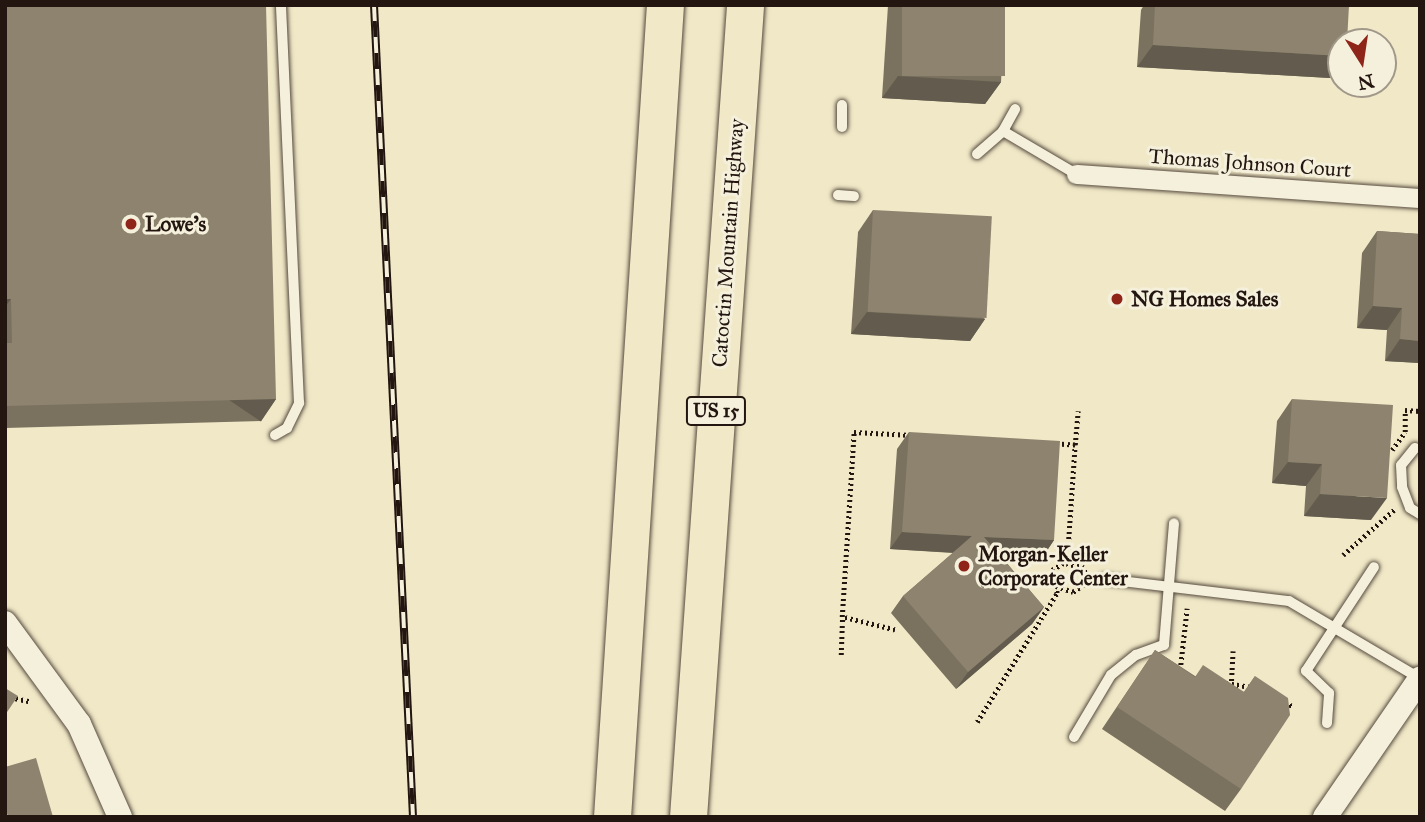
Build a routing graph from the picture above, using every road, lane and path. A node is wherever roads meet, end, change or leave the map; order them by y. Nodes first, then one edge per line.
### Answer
1 (281, 5) edge
2 (665, 5) edge
3 (745, 5) edge
4 (842, 105) dead end
5 (1014, 109) dead end
6 (842, 127) dead end
7 (1003, 131) junction
8 (977, 154) dead end
9 (1076, 174) joint
10 (838, 195) dead end
11 (854, 196) dead end
12 (1420, 198) edge
13 (1077, 411) dead end
14 (275, 435) dead end
15 (923, 436) edge
16 (1047, 443) edge
17 (1075, 445) junction
18 (1415, 448) dead end
19 (1420, 514) edge
20 (1174, 523) dead end
21 (1062, 564) junction
22 (1374, 567) dead end
23 (1104, 579) dead end
24 (1170, 585) junction
25 (1056, 586) junction
26 (1187, 608) dead end
27 (842, 617) junction
28 (5, 623) edge
29 (1332, 623) junction
30 (895, 630) dead end
31 (1233, 651) dead end
32 (841, 654) dead end
33 (1420, 679) edge
34 (1179, 681) edge
35 (1218, 683) edge
36 (1231, 683) junction
37 (1260, 690) edge
38 (1231, 694) edge
39 (5, 696) edge
40 (1272, 696) edge
41 (29, 701) dead end
42 (1294, 708) dead end
43 (977, 722) dead end
44 (1327, 723) dead end
45 (1074, 737) dead end
46 (120, 817) edge
47 (612, 817) edge
48 (688, 817) edge
49 (1325, 817) edge

1 - 14 lane
2 - 47 highway
3 - 48 highway, Catoctin Mountain Highway / US 15
4 - 6 lane
5 - 7 lane
7 - 8 lane
7 - 9 lane
9 - 12 street, Thomas Johnson Court
10 - 11 lane
13 - 17 path
15 - 27 path
16 - 17 path
17 - 21 path
18 - 19 lane
20 - 24 lane
21 - 25 path
21 - 25 path
22 - 29 lane
23 - 24 lane
24 - 29 lane
24 - 45 lane
25 - 43 path
26 - 34 path
27 - 30 path
27 - 32 path
28 - 46 street
29 - 33 lane
29 - 44 lane
31 - 36 path
33 - 49 street
35 - 36 path
36 - 37 path
36 - 38 path
39 - 41 path
40 - 42 path

